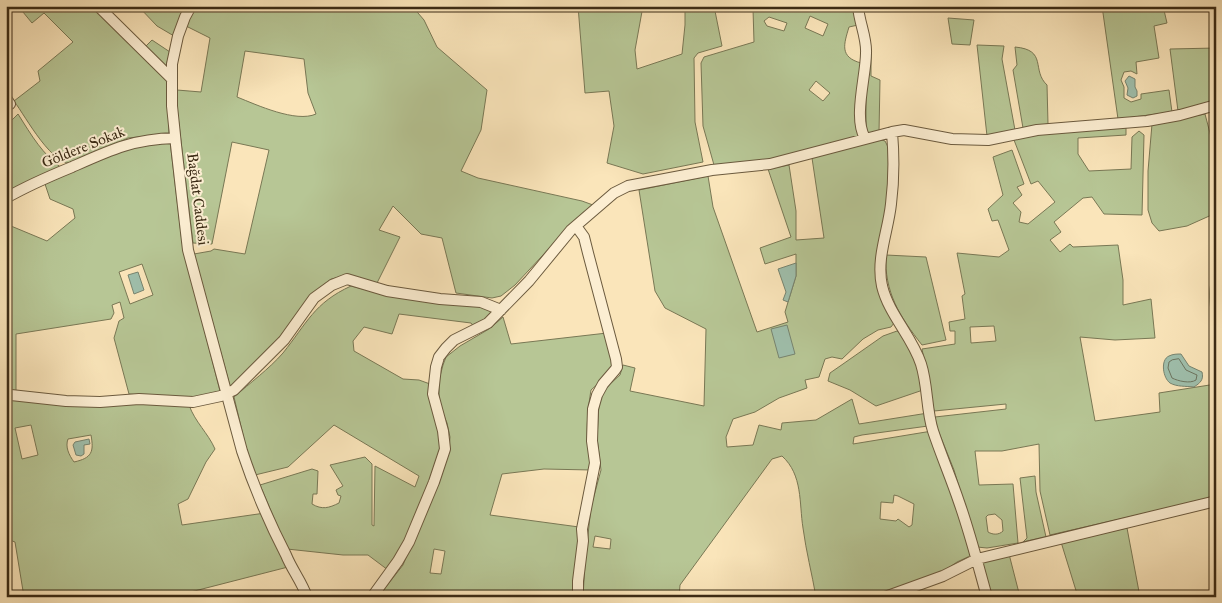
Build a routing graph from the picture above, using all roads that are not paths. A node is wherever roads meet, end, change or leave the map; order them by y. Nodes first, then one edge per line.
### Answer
1 (98, 6) edge
2 (191, 6) edge
3 (858, 6) edge
4 (171, 78) junction
5 (1216, 105) edge
6 (892, 132) junction
7 (175, 138) junction
8 (865, 138) junction
9 (6, 198) edge
10 (576, 226) junction
11 (500, 310) junction
12 (227, 394) junction
13 (6, 396) edge
14 (1216, 501) edge
15 (977, 559) junction
16 (307, 597) edge
17 (372, 597) edge
18 (578, 597) edge
19 (886, 597) edge
20 (986, 597) edge

1 - 4 street
2 - 4 street, Bağdat Caddesi
3 - 8 street
4 - 7 street, Bağdat Caddesi
5 - 6 street
6 - 8 street
6 - 15 street
7 - 9 street, Göldere Sokak
7 - 12 street, Bağdat Caddesi
8 - 10 street
10 - 11 street
10 - 18 street
11 - 12 street
11 - 17 street
12 - 13 street
12 - 16 street, Bağdat Caddesi
14 - 15 street
15 - 19 street
15 - 20 street

